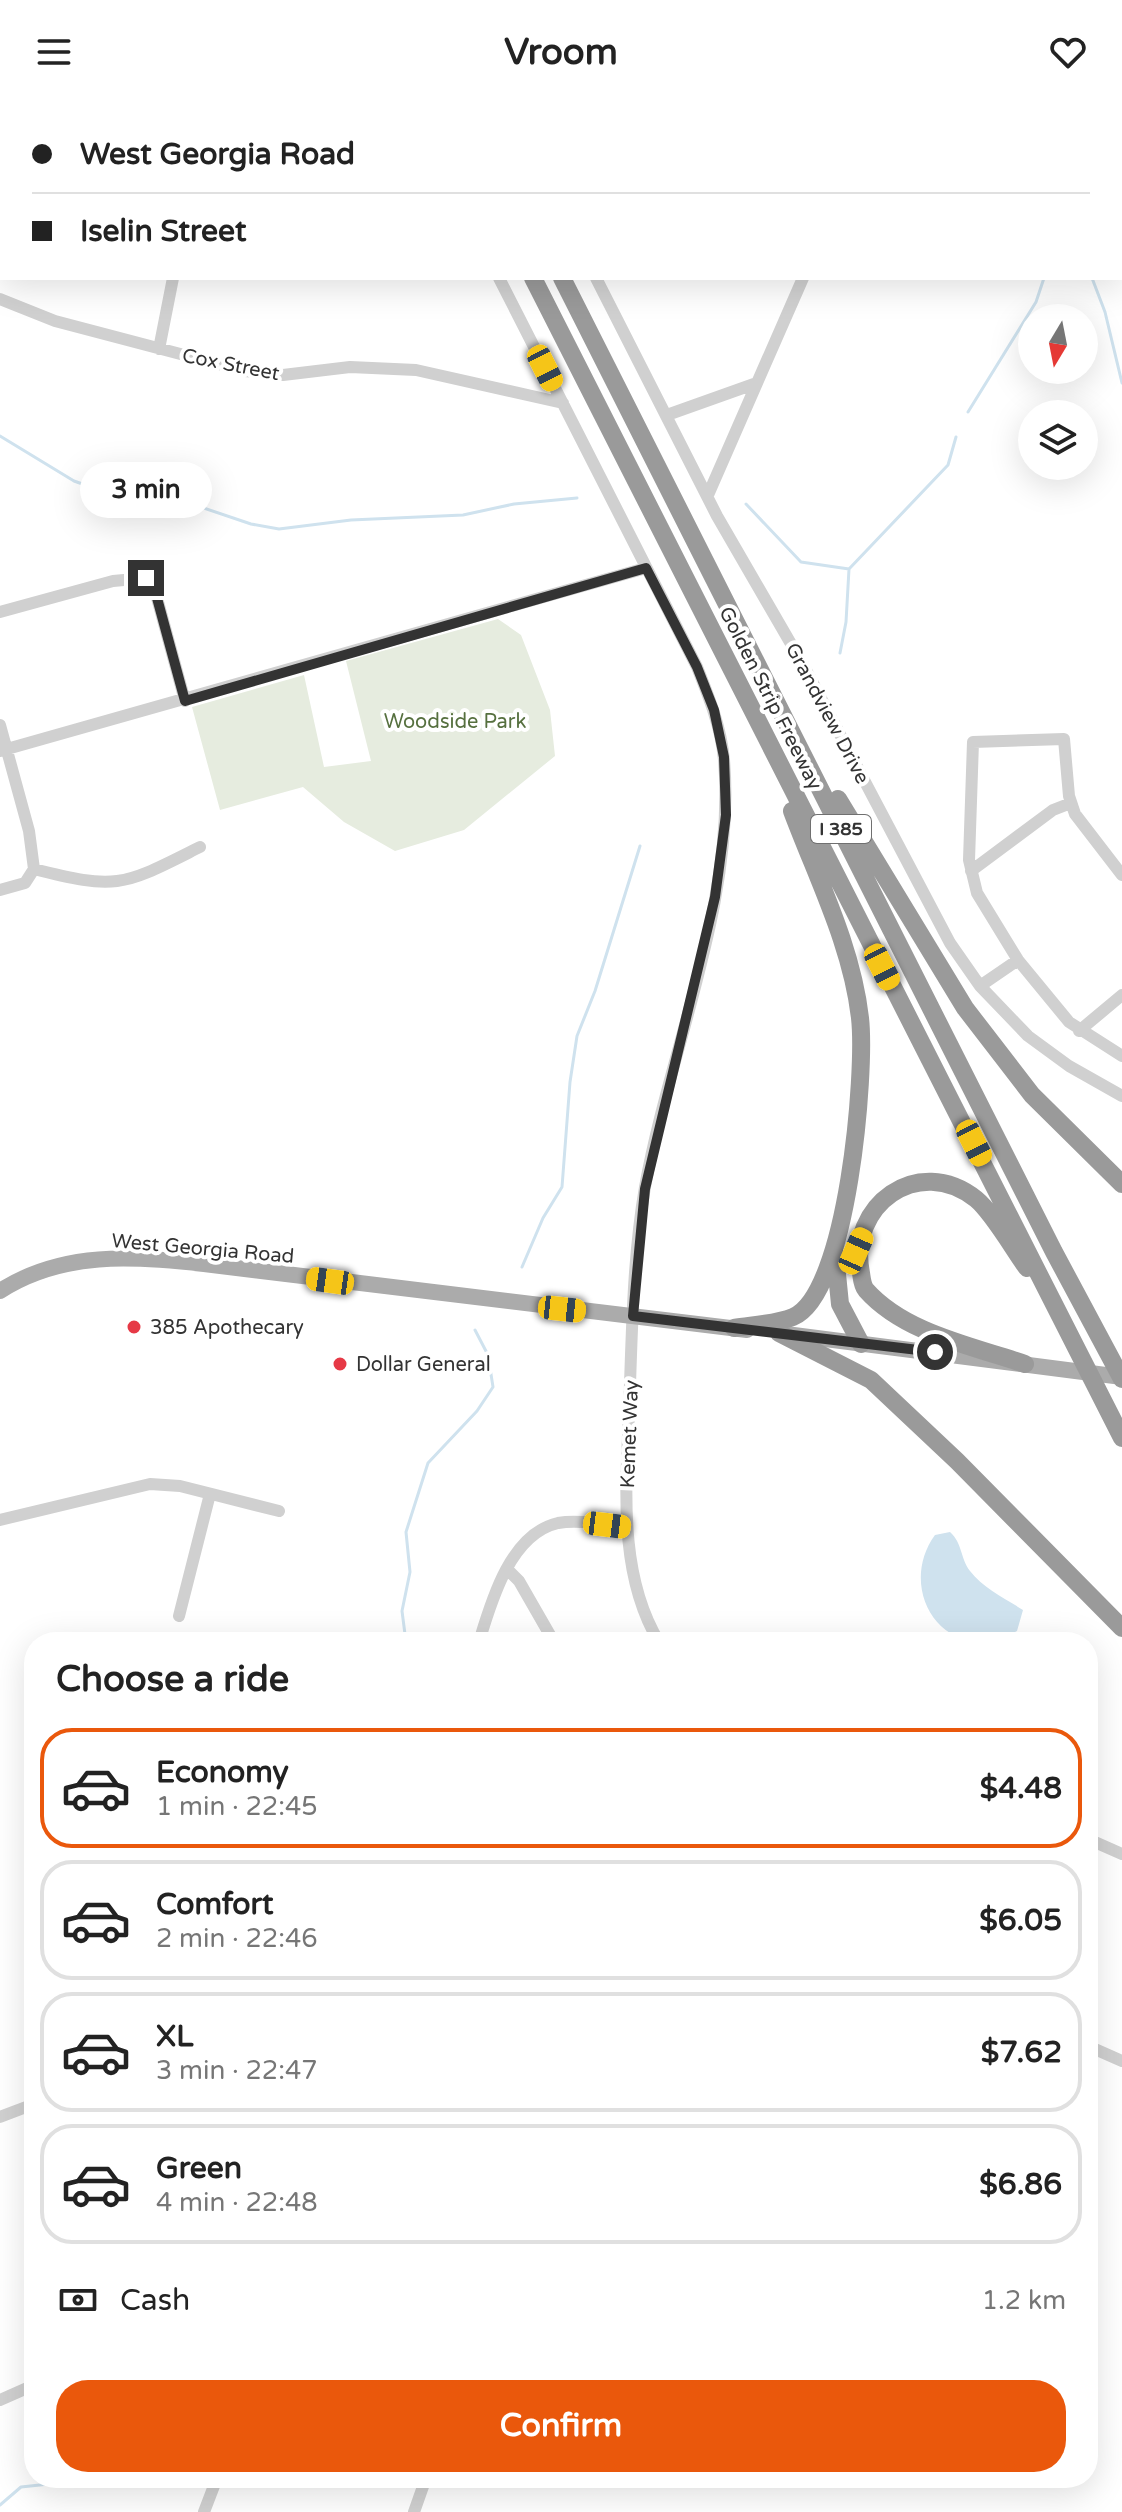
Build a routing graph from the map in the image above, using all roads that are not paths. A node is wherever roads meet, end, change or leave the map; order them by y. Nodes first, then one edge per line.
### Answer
1 (173, 280) edge
2 (500, 280) edge
3 (534, 280) edge
4 (563, 280) edge
5 (597, 280) edge
6 (802, 280) edge
7 (0, 299) edge
8 (159, 349) junction
9 (754, 384) junction
10 (563, 403) junction
11 (667, 415) junction
12 (708, 495) junction
13 (646, 568) junction
14 (0, 612) edge
15 (185, 701) junction
16 (780, 708) junction
17 (0, 725) edge
18 (760, 726) junction
19 (3, 750) edge
20 (1071, 803) junction
21 (200, 847) dead end
22 (34, 869) junction
23 (971, 871) junction
24 (1122, 875) edge
25 (0, 890) edge
26 (1018, 960) junction
27 (980, 986) junction
28 (1122, 995) edge
29 (1079, 1031) junction
30 (1122, 1056) edge
31 (1122, 1096) edge
32 (1122, 1184) edge
33 (834, 1251) junction
34 (0, 1291) edge
35 (1060, 1314) junction
36 (633, 1316) junction
37 (734, 1328) junction
38 (779, 1333) junction
39 (861, 1344) junction
40 (1025, 1364) junction
41 (1122, 1378) edge
42 (1122, 1438) edge
43 (210, 1494) junction
44 (279, 1511) dead end
45 (0, 1520) edge
46 (626, 1527) junction
47 (508, 1570) junction
48 (179, 1616) dead end
49 (1122, 1628) edge
50 (482, 1632) edge
51 (548, 1632) edge
52 (655, 1632) edge
53 (1098, 1843) edge
54 (1122, 1854) edge
55 (1098, 2050) edge
56 (1122, 2061) edge
57 (24, 2108) edge
58 (0, 2117) edge
59 (24, 2389) edge
60 (0, 2400) edge
61 (213, 2488) edge
62 (422, 2488) edge
63 (204, 2512) edge
64 (414, 2512) edge

1 - 8 street
2 - 10 street, Kemet Way
3 - 18 highway, Golden Strip Freeway / I 385
4 - 16 highway, Golden Strip Freeway / I 385
5 - 11 street, Grandview Drive
6 - 9 street
7 - 8 street, Cox Street
8 - 10 street, Cox Street
9 - 11 street
9 - 12 street
10 - 13 street, Kemet Way
11 - 12 street, Grandview Drive
12 - 27 street, Grandview Drive
13 - 15 street
13 - 36 street, Kemet Way
14 - 15 street
15 - 19 street
16 - 32 highway
16 - 41 highway, Golden Strip Freeway / I 385
17 - 19 street
18 - 33 highway
18 - 35 highway, Golden Strip Freeway / I 385
19 - 22 street
20 - 23 street
20 - 23 street
20 - 24 street
21 - 22 street
22 - 25 street
23 - 26 street
26 - 27 street
26 - 29 street
27 - 31 street, Grandview Drive
28 - 29 street
29 - 30 street
33 - 37 highway
33 - 39 highway
34 - 36 main road, West Georgia Road
35 - 40 highway
35 - 42 highway, Golden Strip Freeway / I 385
36 - 37 main road, West Georgia Road
36 - 46 street, Kemet Way
37 - 38 main road, West Georgia Road
38 - 39 main road, West Georgia Road
38 - 49 highway
39 - 40 main road, West Georgia Road
40 - 41 main road, West Georgia Road
43 - 44 street
43 - 45 street
43 - 48 street
46 - 47 street
46 - 52 street, Kemet Way
47 - 50 street
47 - 51 street
53 - 54 street
55 - 56 street
57 - 58 street
59 - 60 street
61 - 63 street
62 - 64 street

